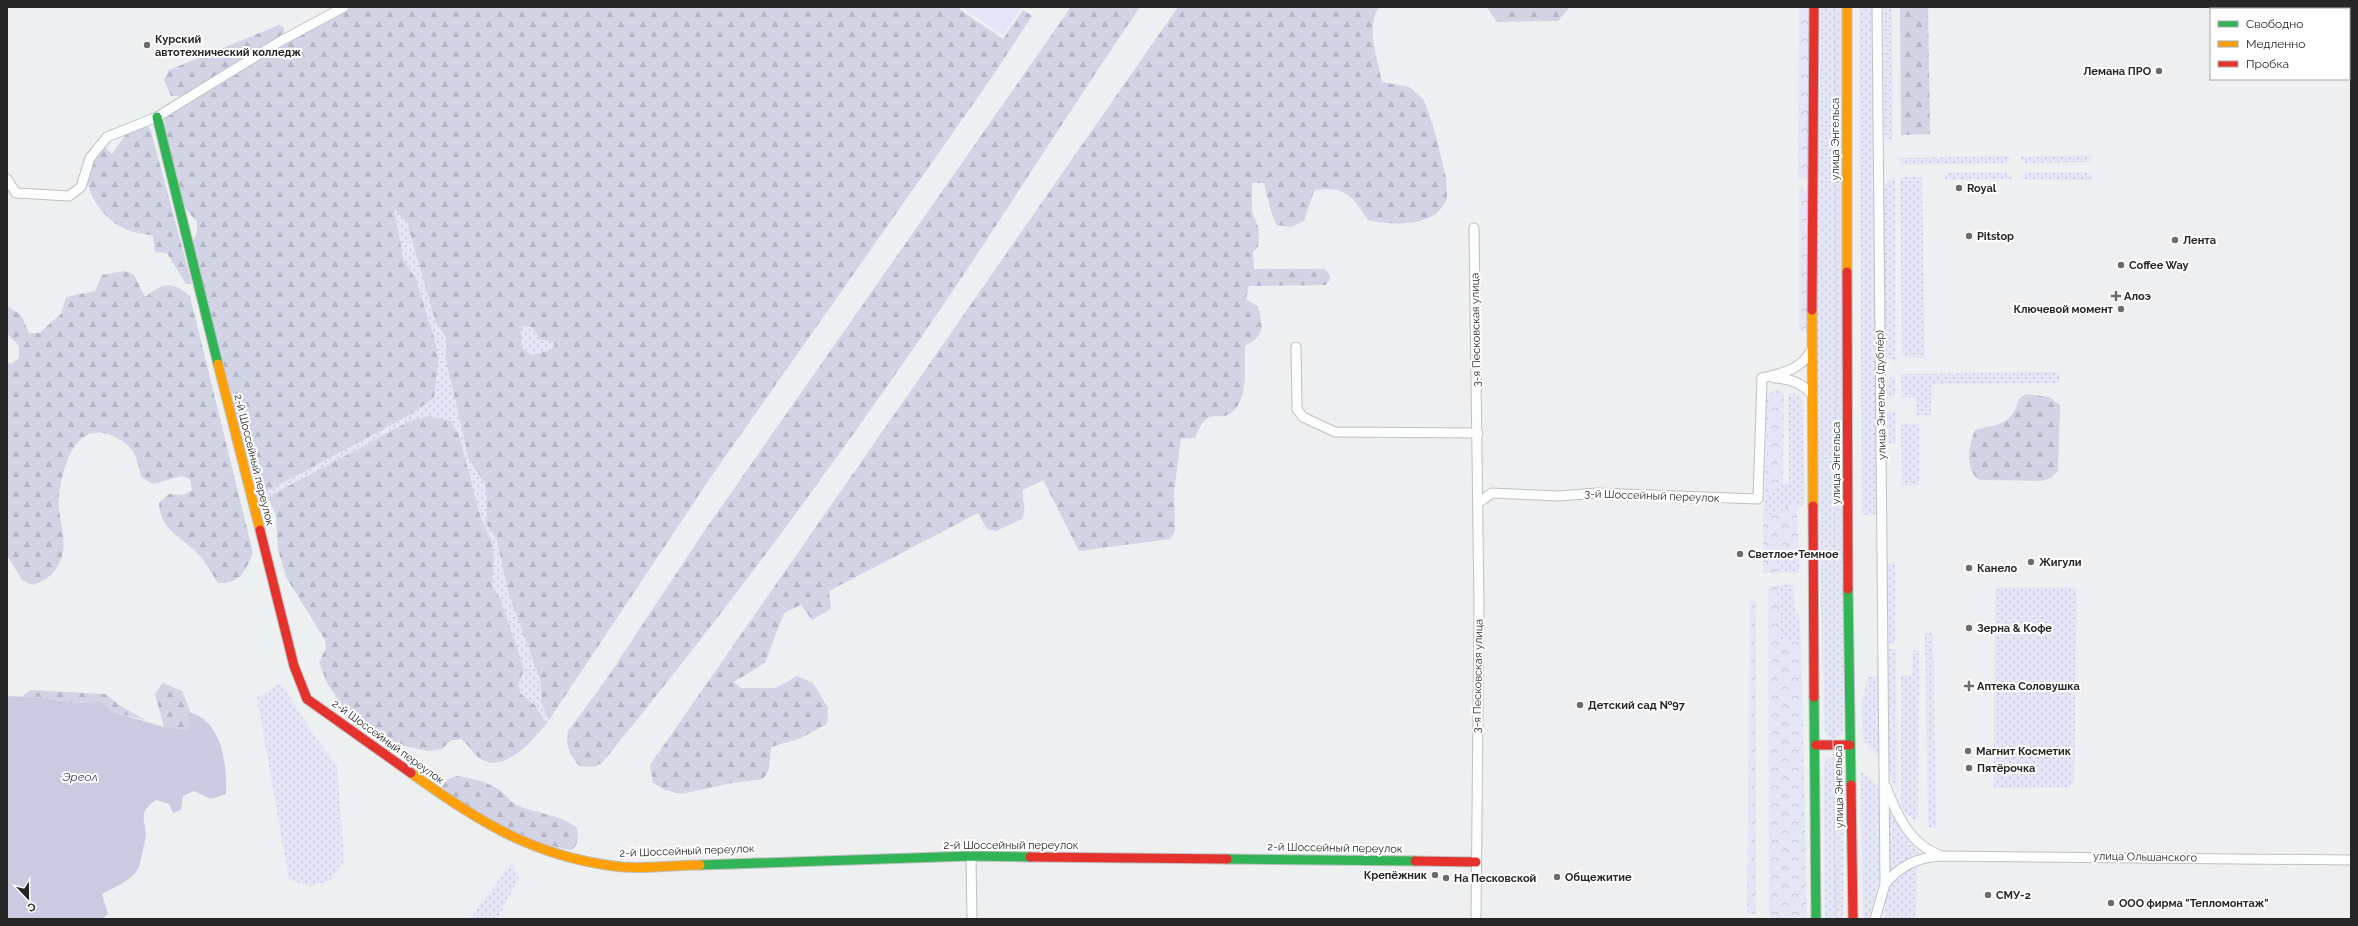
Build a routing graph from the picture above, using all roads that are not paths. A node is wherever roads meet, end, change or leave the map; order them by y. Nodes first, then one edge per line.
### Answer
1 (344, 7) edge
2 (1814, 7) edge
3 (1847, 7) edge
4 (1878, 7) edge
5 (157, 117) junction
6 (7, 179) edge
7 (1474, 228) dead end
8 (1296, 347) dead end
9 (1812, 349) junction
10 (1762, 378) junction
11 (1813, 396) junction
12 (1478, 433) junction
13 (1478, 503) junction
14 (1816, 745) junction
15 (1850, 745) junction
16 (1884, 783) junction
17 (971, 856) junction
18 (1940, 856) junction
19 (2351, 860) edge
20 (1476, 862) junction
21 (1885, 884) junction
22 (972, 919) edge
23 (1476, 919) edge
24 (1816, 919) edge
25 (1853, 919) edge
26 (1875, 919) edge

1 - 5 street
2 - 9 main road, улица Энгельса
3 - 15 main road, улица Энгельса
4 - 16 street, улица Энгельса (дублёр)
5 - 6 street
5 - 17 main road, 2-й Шоссейный переулок
7 - 12 street, 3-я Песковская улица
8 - 12 street
9 - 10 street
9 - 11 main road, улица Энгельса
10 - 11 street
10 - 13 street, 3-й Шоссейный переулок
11 - 14 main road, улица Энгельса
12 - 13 street, 3-я Песковская улица
13 - 20 street, 3-я Песковская улица
14 - 15 main road
14 - 24 main road, улица Энгельса
15 - 25 main road, улица Энгельса
16 - 18 street
16 - 21 street, улица Энгельса (дублёр)
17 - 20 main road, 2-й Шоссейный переулок
17 - 22 street
18 - 19 street, улица Ольшанского
18 - 21 street, улица Ольшанского
20 - 23 street, 3-я Песковская улица
21 - 26 street, улица Энгельса (дублёр)

